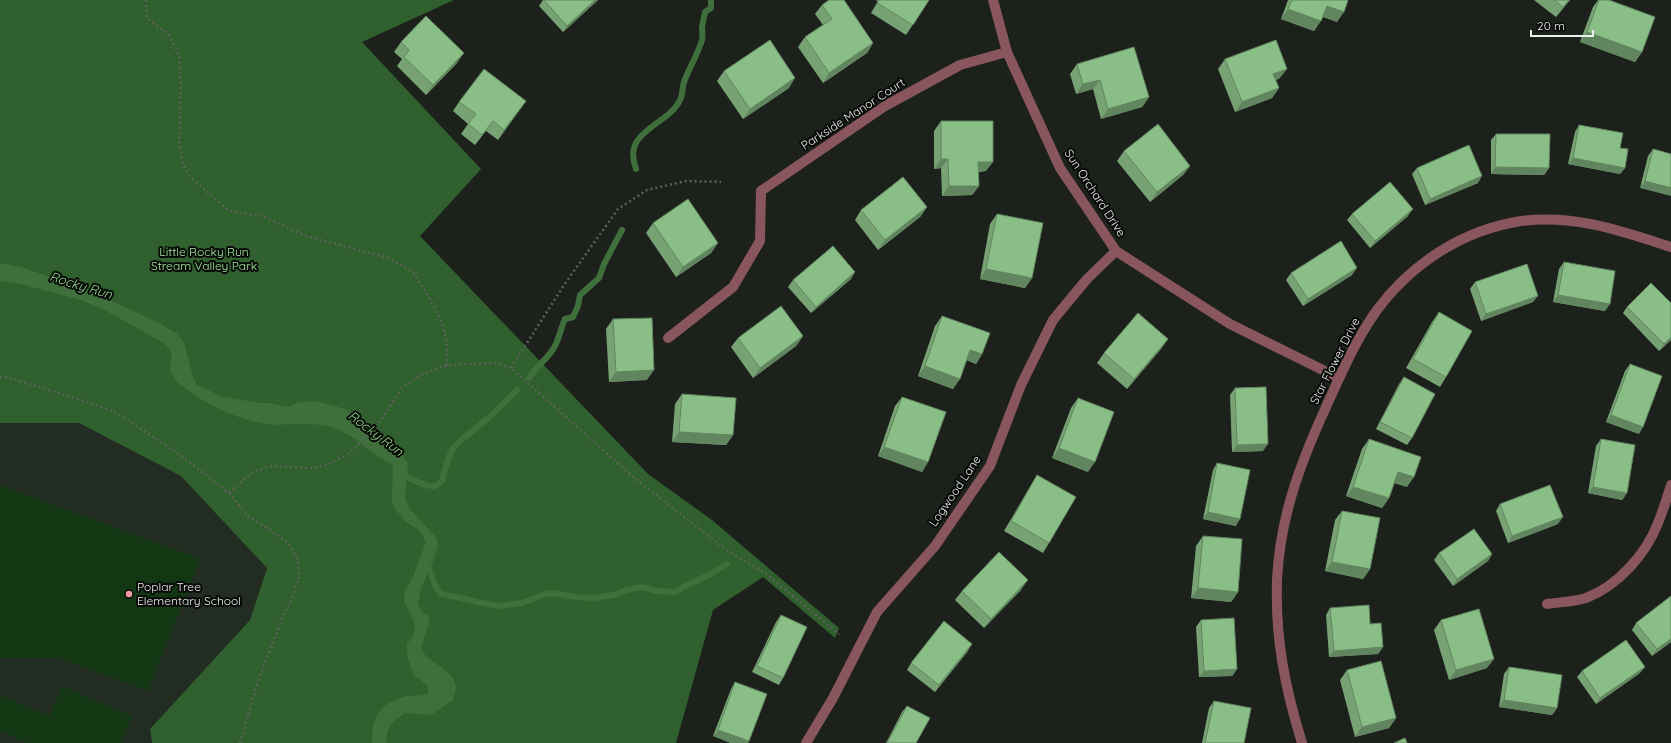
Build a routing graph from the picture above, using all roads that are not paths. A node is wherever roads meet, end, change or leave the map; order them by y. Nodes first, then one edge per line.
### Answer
1 (993, 0) edge
2 (1007, 52) junction
3 (1671, 247) edge
4 (1116, 251) junction
5 (668, 338) dead end
6 (1339, 378) junction
7 (1671, 485) edge
8 (1547, 604) dead end
9 (806, 743) edge
10 (1302, 743) edge

1 - 2 street, Sun Orchard Drive
2 - 4 street, Sun Orchard Drive
2 - 5 street, Parkside Manor Court
3 - 6 street, Star Flower Drive
4 - 6 street, Sun Orchard Drive
4 - 9 street, Logwood Lane
6 - 10 street, Star Flower Drive
7 - 8 street

